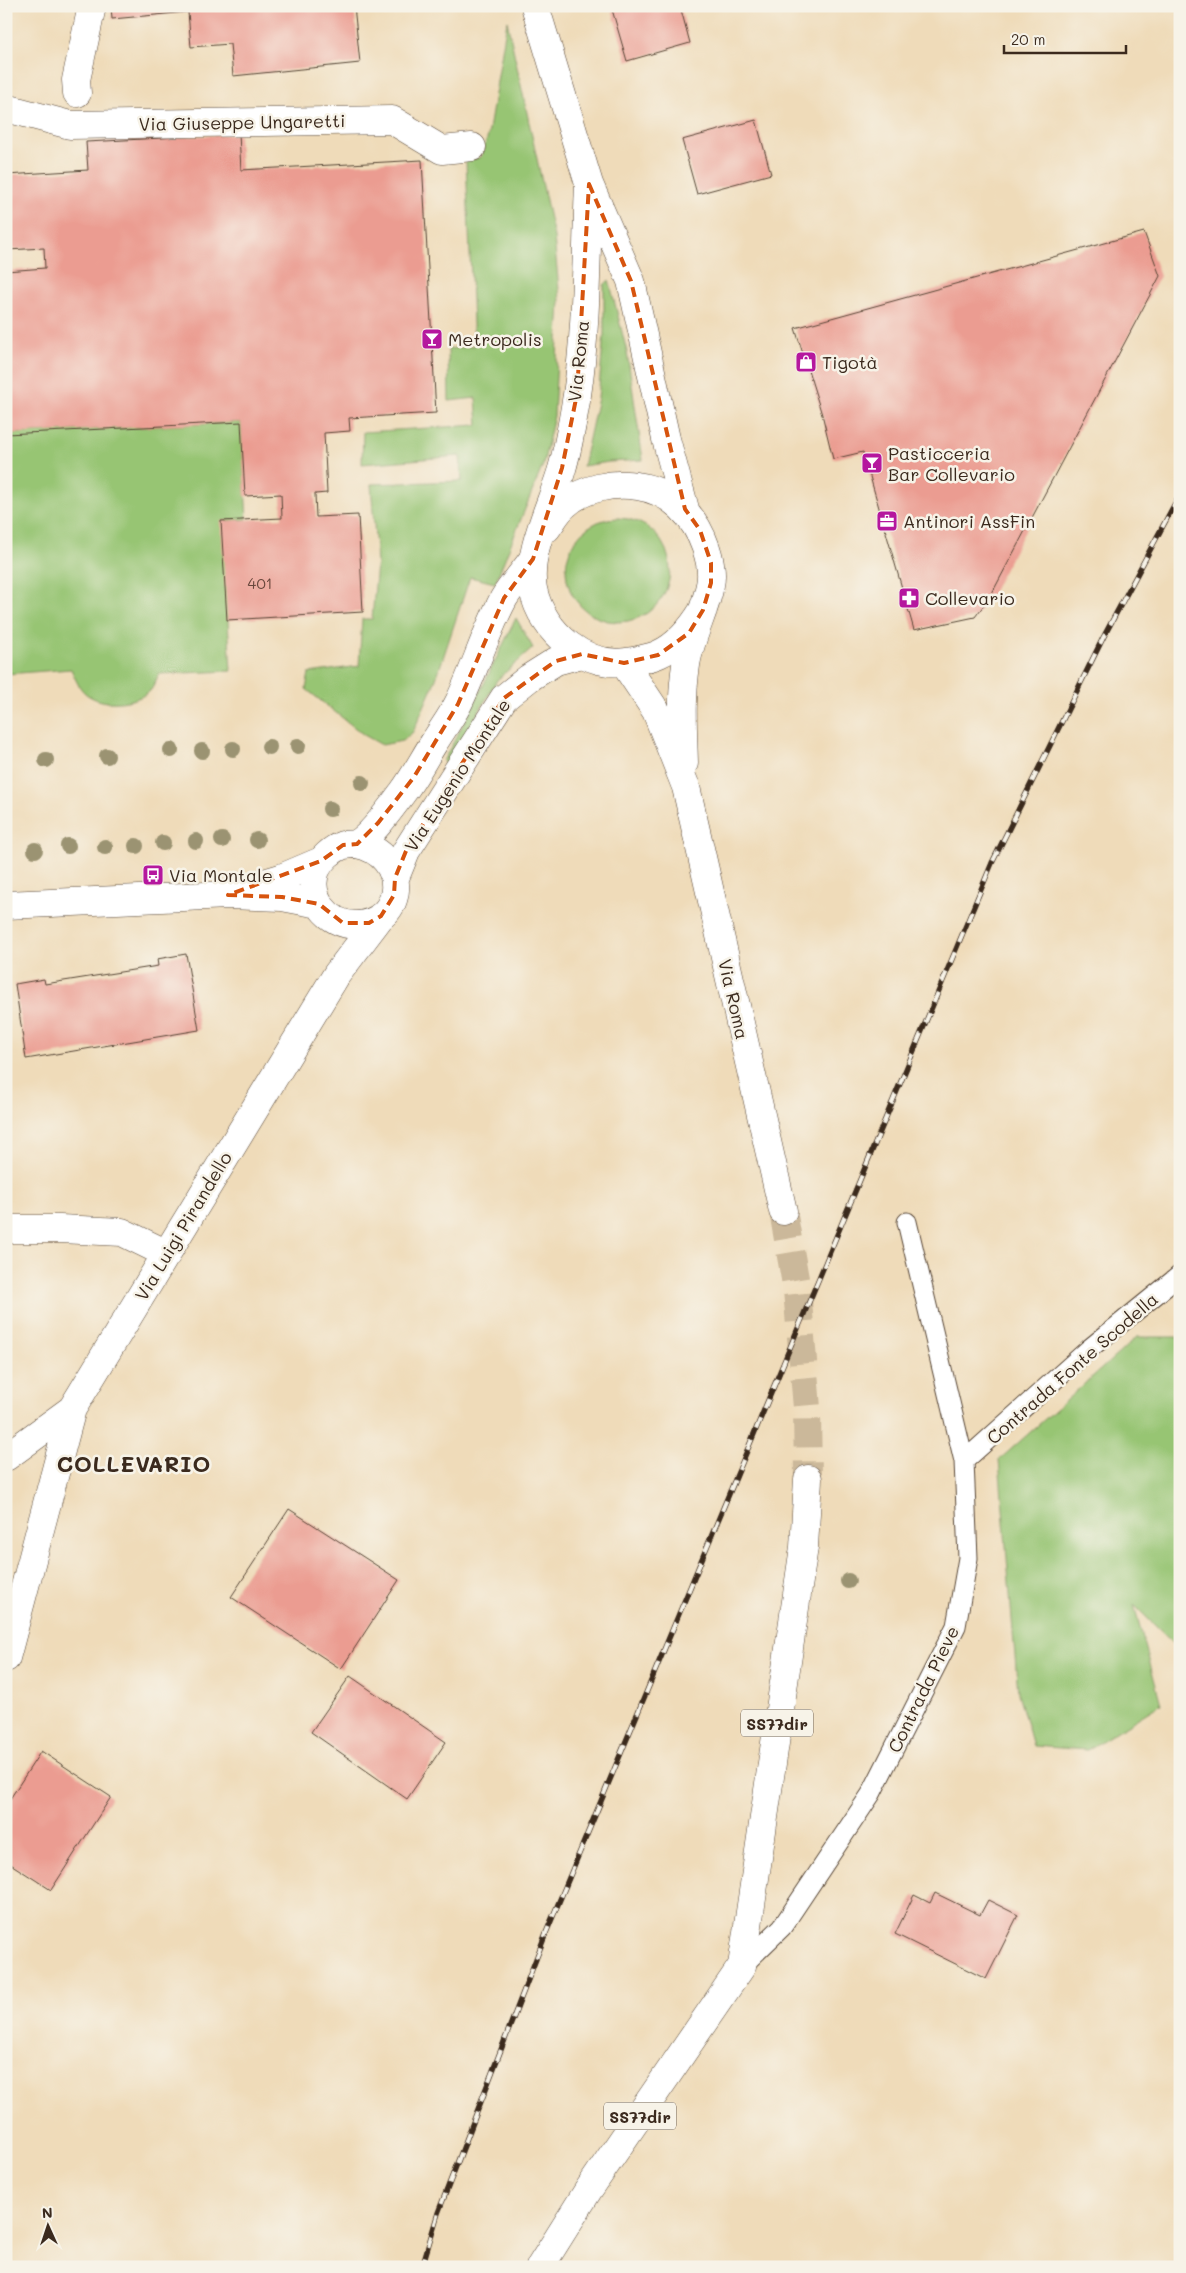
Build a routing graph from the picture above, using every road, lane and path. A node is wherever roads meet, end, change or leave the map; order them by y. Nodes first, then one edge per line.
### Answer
1 (92, 6) edge
2 (535, 6) edge
3 (77, 93) dead end
4 (6, 108) edge
5 (472, 147) dead end
6 (589, 184) junction
7 (684, 509) junction
8 (537, 547) junction
9 (703, 610) junction
10 (582, 654) junction
11 (624, 663) junction
12 (686, 787) junction
13 (357, 844) junction
14 (321, 861) junction
15 (395, 878) junction
16 (228, 895) junction
17 (6, 905) edge
18 (325, 911) junction
19 (381, 916) junction
20 (337, 974) junction
21 (783, 1211) tunnel mouth
22 (907, 1222) dead end
23 (6, 1229) edge
24 (167, 1254) junction
25 (1180, 1276) edge
26 (72, 1409) junction
27 (6, 1457) edge
28 (964, 1461) junction
29 (808, 1479) tunnel mouth
30 (6, 1658) edge
31 (742, 1966) junction
32 (540, 2267) edge

1 - 3 street
2 - 6 street, Via Roma
4 - 5 street, Via Giuseppe Ungaretti
6 - 7 street, Via Roma
6 - 8 street, Via Roma
7 - 8 street, Via Roma
7 - 9 street, Via Roma
8 - 10 street, Via Roma
8 - 13 street, Via Eugenio Montale
9 - 11 street, Via Roma
9 - 12 street, Via Roma
10 - 11 street, Via Roma
10 - 15 street, Via Eugenio Montale
11 - 12 street, Via Roma
12 - 21 street, Via Roma
13 - 14 street, Via Eugenio Montale
13 - 15 street, Via Eugenio Montale
14 - 16 street, Via Eugenio Montale
14 - 18 street
15 - 19 street, Via Eugenio Montale
16 - 17 street, Via Eugenio Montale
16 - 18 street, Via Eugenio Montale
18 - 19 street, Via Eugenio Montale
18 - 20 street
19 - 20 street, Via Luigi Pirandello
20 - 24 street, Via Luigi Pirandello
22 - 28 lane, Contrada Pieve / SS77dir
23 - 24 street
24 - 26 street, Via Luigi Pirandello
25 - 28 lane, Contrada Fonte Scodella
26 - 27 street, Via Luigi Pirandello
26 - 30 street
28 - 31 lane, Contrada Pieve / SS77dir
29 - 31 street, Contrada Pieve / SS77dir
31 - 32 street, Contrada Pieve / SS77dir

